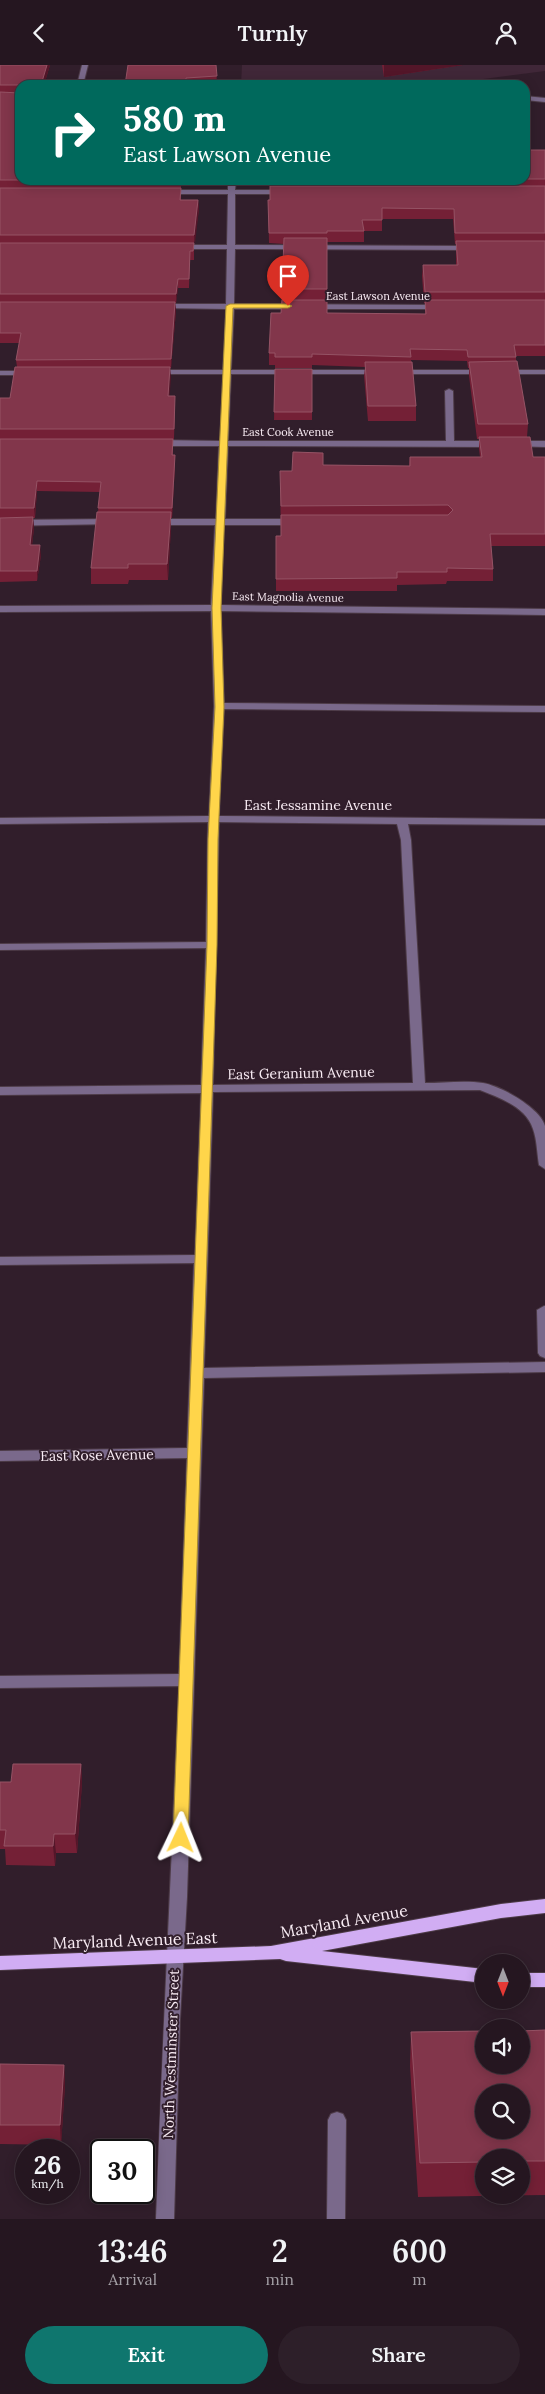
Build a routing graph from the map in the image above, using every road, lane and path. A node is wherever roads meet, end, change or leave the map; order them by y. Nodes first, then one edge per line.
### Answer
1 (85, 65) edge
2 (81, 80) edge
3 (530, 98) edge
4 (545, 99) edge
5 (232, 185) edge
6 (159, 192) edge
7 (231, 192) junction
8 (300, 192) edge
9 (172, 247) edge
10 (232, 247) junction
11 (486, 248) edge
12 (230, 306) junction
13 (155, 307) edge
14 (456, 307) edge
15 (227, 371) junction
16 (145, 372) edge
17 (545, 372) edge
18 (0, 373) edge
19 (39, 373) edge
20 (449, 391) dead end
21 (147, 443) edge
22 (225, 443) junction
23 (450, 444) junction
24 (545, 444) edge
25 (219, 521) junction
26 (126, 522) edge
27 (146, 522) edge
28 (311, 522) edge
29 (0, 523) edge
30 (216, 608) junction
31 (0, 609) edge
32 (545, 611) edge
33 (220, 707) junction
34 (545, 709) edge
35 (215, 819) junction
36 (402, 820) junction
37 (0, 821) edge
38 (545, 822) edge
39 (212, 945) junction
40 (0, 947) edge
41 (419, 1086) junction
42 (206, 1089) junction
43 (0, 1091) edge
44 (545, 1165) edge
45 (201, 1259) junction
46 (0, 1261) edge
47 (544, 1310) edge
48 (545, 1353) edge
49 (545, 1367) edge
50 (197, 1373) junction
51 (194, 1453) junction
52 (0, 1456) edge
53 (186, 1680) junction
54 (0, 1682) edge
55 (545, 1906) edge
56 (271, 1953) junction
57 (174, 1957) junction
58 (0, 1963) edge
59 (475, 1975) edge
60 (545, 1980) edge
61 (530, 1981) edge
62 (337, 2120) dead end
63 (165, 2219) edge
64 (336, 2219) edge

1 - 2 street
3 - 4 street
5 - 7 street, North Westminster Street
6 - 7 street
7 - 8 street
7 - 10 street, North Westminster Street
9 - 10 street
10 - 11 street
10 - 12 street, North Westminster Street
12 - 13 street, East Lawson Avenue
12 - 14 street, East Lawson Avenue
12 - 15 street, North Westminster Street
15 - 16 street
15 - 17 street
15 - 22 street, North Westminster Street
18 - 19 street
20 - 23 street
21 - 22 street, East Cook Avenue
22 - 23 street, East Cook Avenue
22 - 25 street, North Westminster Street
23 - 24 street, East Cook Avenue
25 - 27 street
25 - 28 street
25 - 30 street, North Westminster Street
26 - 29 street
30 - 31 street, East Magnolia Avenue
30 - 32 street, East Magnolia Avenue
30 - 33 street, North Westminster Street
33 - 34 street
33 - 35 street, North Westminster Street
35 - 36 street, East Jessamine Avenue
35 - 37 street, East Jessamine Avenue
35 - 39 street, North Westminster Street
36 - 38 street, East Jessamine Avenue
36 - 41 street
39 - 40 street
39 - 42 street, North Westminster Street
41 - 42 street, East Geranium Avenue
41 - 44 street, East Geranium Avenue
42 - 43 street, East Geranium Avenue
42 - 45 street, North Westminster Street
45 - 46 street
45 - 50 street, North Westminster Street
47 - 48 street
49 - 50 street
50 - 51 street, North Westminster Street
51 - 52 street, East Rose Avenue
51 - 53 street, North Westminster Street
53 - 54 street
53 - 57 street, North Westminster Street
55 - 56 main road, Maryland Avenue
56 - 57 main road, Maryland Avenue East
56 - 59 main road, Maryland Avenue
57 - 58 main road, Maryland Avenue East
57 - 63 street, North Westminster Street
60 - 61 main road
62 - 64 street

